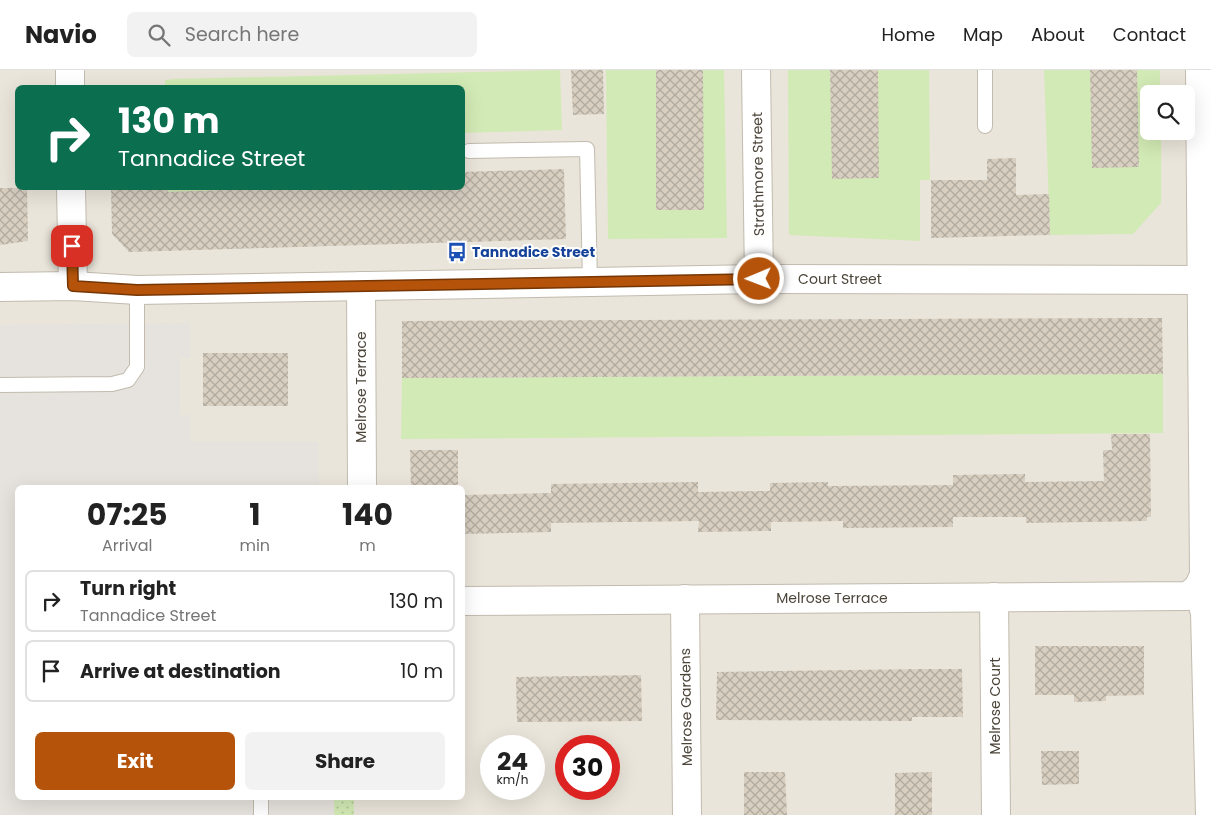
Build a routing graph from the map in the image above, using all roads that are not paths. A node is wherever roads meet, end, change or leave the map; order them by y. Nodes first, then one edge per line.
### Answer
1 (70, 70) edge
2 (756, 70) edge
3 (985, 70) edge
4 (1200, 70) edge
5 (70, 85) edge
6 (985, 126) dead end
7 (469, 151) dead end
8 (71, 190) edge
9 (759, 279) junction
10 (1206, 280) edge
11 (590, 282) junction
12 (73, 286) junction
13 (361, 286) junction
14 (0, 287) edge
15 (137, 290) junction
16 (0, 385) edge
17 (362, 485) edge
18 (1198, 588) junction
19 (994, 597) junction
20 (685, 600) junction
21 (465, 601) edge
22 (1210, 745) edge
23 (261, 800) edge
24 (261, 815) edge
25 (687, 815) edge
26 (996, 815) edge
27 (1210, 815) edge

1 - 5 street
2 - 9 street, Strathmore Street
3 - 6 lane
4 - 10 street
7 - 11 lane
8 - 12 street
9 - 10 street, Court Street
9 - 11 street, Court Street
10 - 18 street
11 - 13 street, Court Street
12 - 14 street, Court Street
12 - 15 street, Court Street
13 - 15 street, Court Street
13 - 17 street, Melrose Terrace
15 - 16 lane
18 - 19 street, Melrose Terrace
18 - 22 street
19 - 20 street, Melrose Terrace
19 - 26 street, Melrose Court
20 - 21 street, Melrose Terrace
20 - 25 street, Melrose Gardens
22 - 27 street
23 - 24 lane

